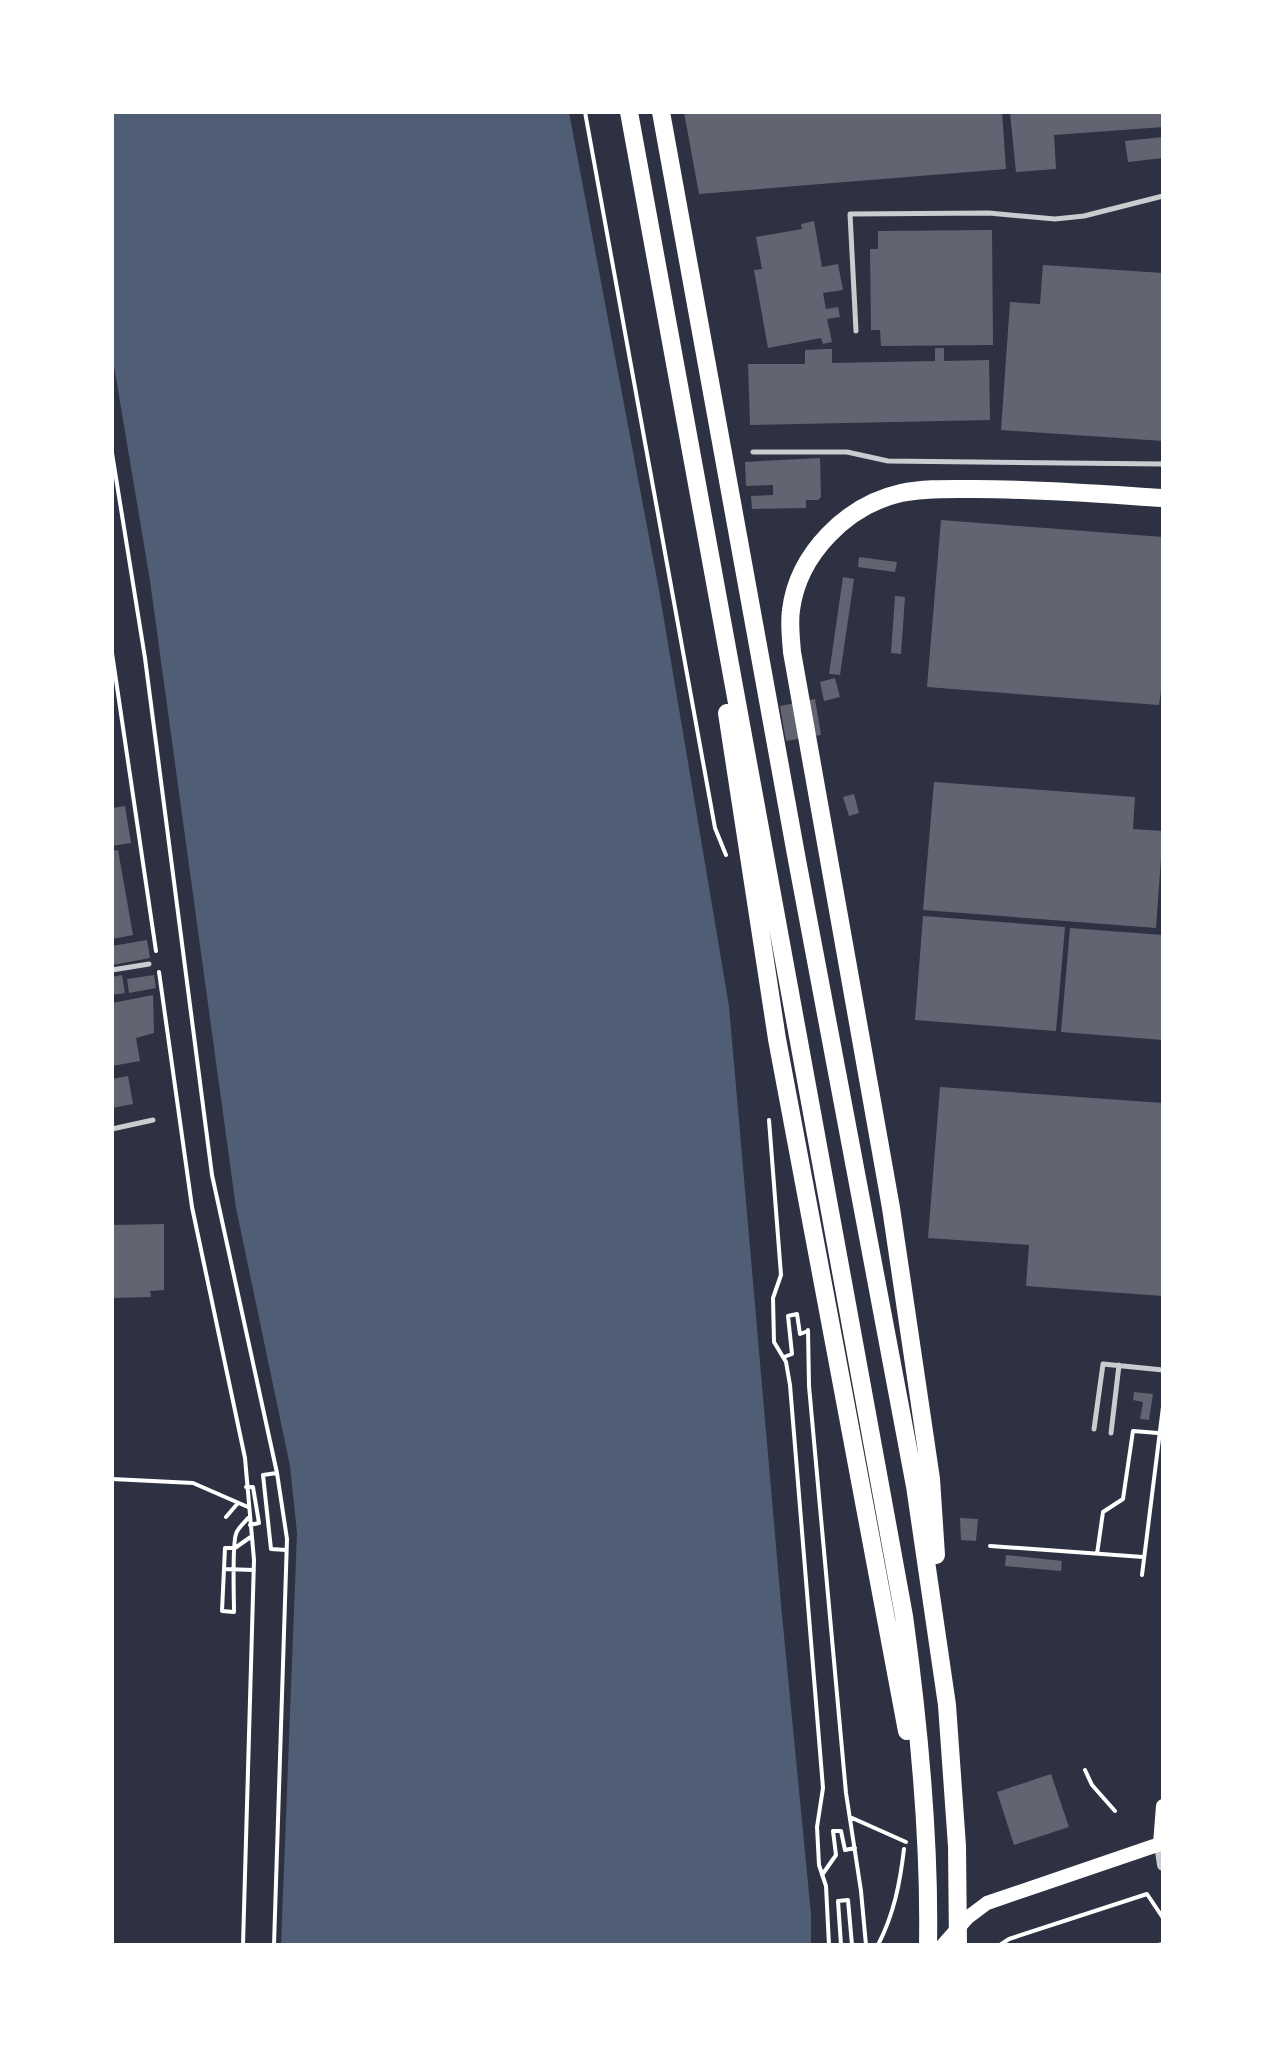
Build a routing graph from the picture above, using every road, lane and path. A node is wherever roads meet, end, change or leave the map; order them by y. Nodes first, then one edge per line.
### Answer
1 (585, 112) edge
2 (629, 112) edge
3 (661, 112) edge
4 (1163, 196) edge
5 (856, 331) dead end
6 (753, 452) dead end
7 (112, 453) edge
8 (1163, 464) edge
9 (1163, 498) edge
10 (701, 505) junction
11 (112, 653) edge
12 (731, 865) dead end
13 (149, 964) dead end
14 (112, 970) edge
15 (768, 1106) dead end
16 (153, 1120) dead end
17 (112, 1129) edge
18 (808, 1331) dead end
19 (783, 1357) junction
20 (1119, 1365) junction
21 (1163, 1370) edge
22 (1163, 1407) edge
23 (1094, 1429) dead end
24 (1111, 1433) dead end
25 (1158, 1433) junction
26 (277, 1473) junction
27 (112, 1479) edge
28 (246, 1487) junction
29 (238, 1503) junction
30 (264, 1503) junction
31 (256, 1504) junction
32 (248, 1507) junction
33 (249, 1516) junction
34 (226, 1517) dead end
35 (250, 1525) junction
36 (252, 1536) junction
37 (990, 1546) dead end
38 (235, 1548) junction
39 (286, 1550) junction
40 (1097, 1554) junction
41 (1143, 1557) junction
42 (224, 1569) junction
43 (235, 1570) junction
44 (254, 1570) junction
45 (1142, 1575) dead end
46 (947, 1705) junction
47 (1085, 1770) dead end
48 (1163, 1806) edge
49 (1115, 1811) dead end
50 (850, 1817) dead end
51 (911, 1841) junction
52 (1160, 1844) junction
53 (855, 1848) dead end
54 (1163, 1865) edge
55 (822, 1875) junction
56 (1163, 1918) edge
57 (243, 1945) edge
58 (274, 1945) edge
59 (829, 1945) edge
60 (841, 1945) edge
61 (852, 1945) edge
62 (878, 1945) edge
63 (920, 1945) edge
64 (928, 1945) edge
65 (943, 1945) edge
66 (958, 1945) edge
67 (1000, 1945) edge

1 - 12 path
2 - 10 highway
3 - 46 highway
4 - 5 lane
6 - 8 lane
7 - 26 path
9 - 46 highway
10 - 51 highway
10 - 64 highway
11 - 28 path
13 - 14 lane
15 - 19 path
16 - 17 lane
18 - 19 path
19 - 55 path
20 - 21 lane
20 - 23 lane
20 - 24 lane
22 - 25 path
25 - 40 path
25 - 41 path
26 - 30 path
26 - 39 path
27 - 29 path
28 - 31 path
28 - 32 path
29 - 32 path
29 - 34 path
30 - 31 path
30 - 39 path
31 - 35 path
32 - 33 path
33 - 35 path
33 - 38 path
35 - 36 path
36 - 38 path
36 - 44 path
37 - 40 path
38 - 42 path
38 - 43 path
39 - 58 path
40 - 41 path
41 - 45 path
42 - 43 path
42 - 43 path
43 - 44 path
44 - 57 path
46 - 66 highway
47 - 49 path
48 - 52 main road
50 - 51 path
51 - 62 path
51 - 63 highway
52 - 54 street
52 - 65 main road
53 - 55 path
55 - 59 path
56 - 67 path
60 - 61 path

